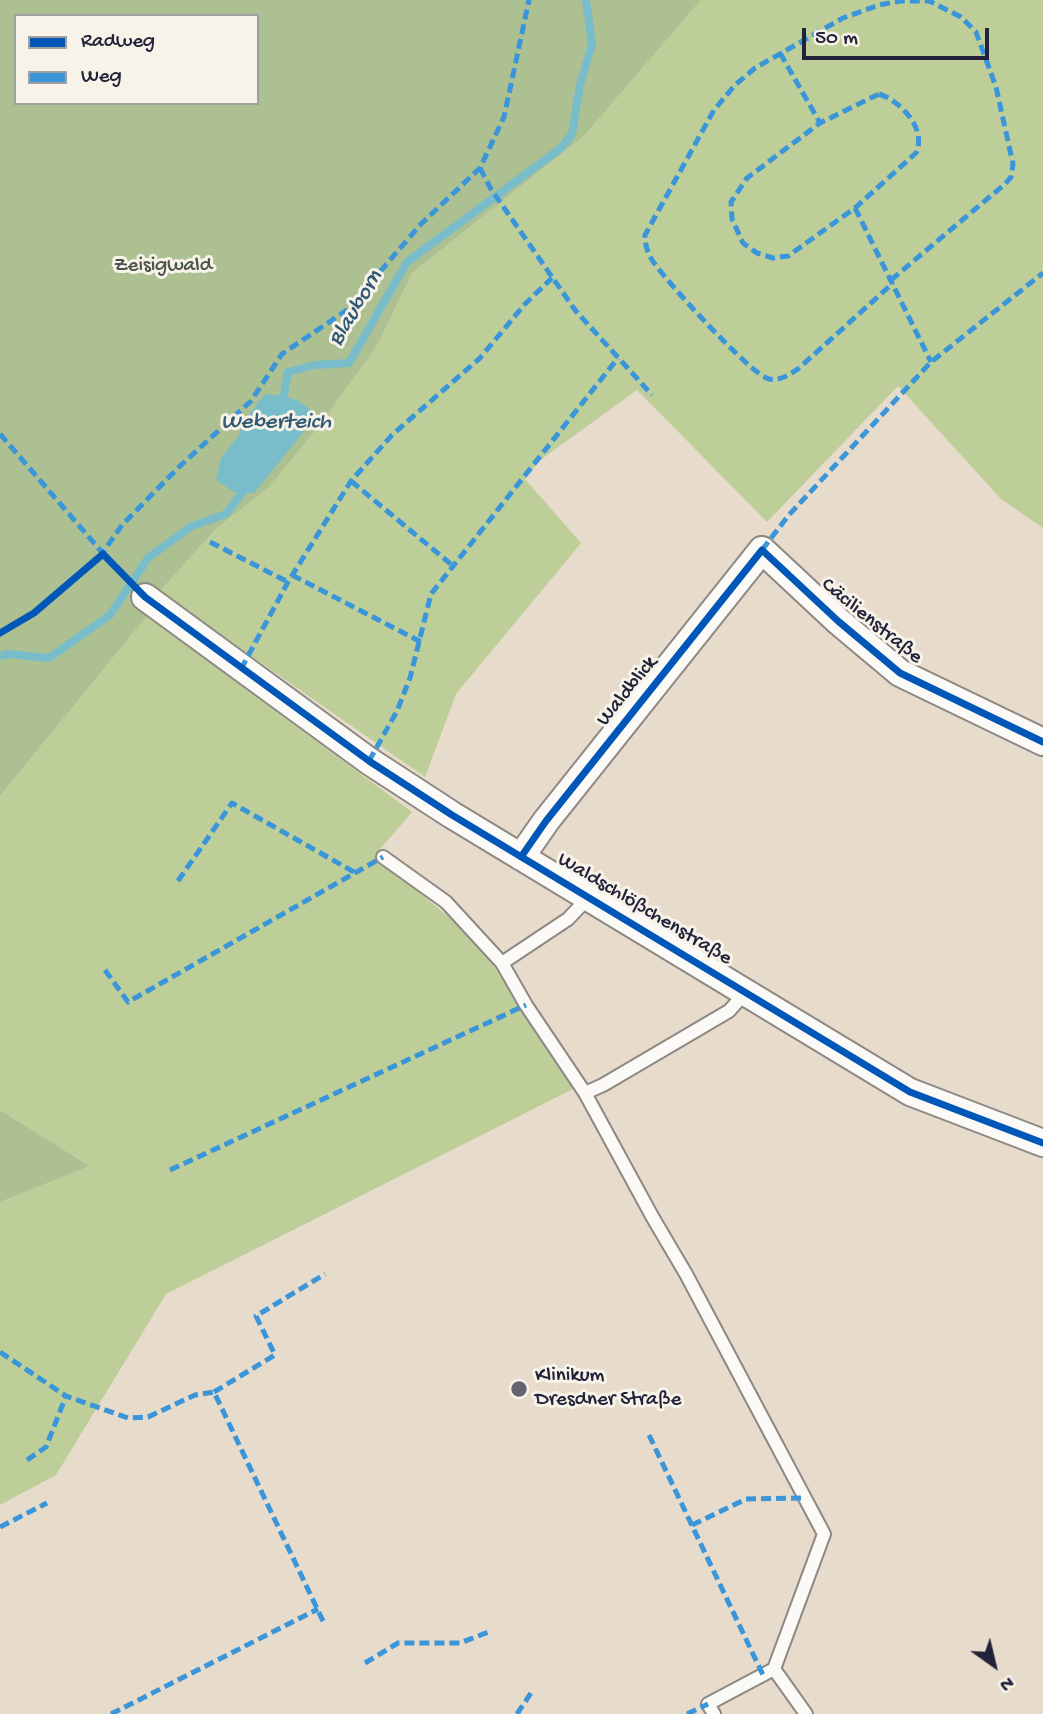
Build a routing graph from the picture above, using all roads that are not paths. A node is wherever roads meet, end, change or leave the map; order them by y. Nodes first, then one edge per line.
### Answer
1 (762, 550) joint
2 (145, 597) dead end
3 (1043, 742) edge
4 (383, 857) dead end
5 (521, 857) junction
6 (589, 897) junction
7 (502, 963) junction
8 (746, 992) junction
9 (585, 1093) junction
10 (1043, 1143) edge
11 (775, 1669) junction
12 (713, 1714) edge
13 (806, 1714) edge

1 - 3 street, Cäcilienstraße
1 - 5 street, Waldblick
2 - 5 street, Waldschlößchenstraße
4 - 7 lane
5 - 6 street, Waldschlößchenstraße
6 - 7 lane
6 - 8 street, Waldschlößchenstraße
7 - 9 lane
8 - 9 lane
8 - 10 street, Waldschlößchenstraße
9 - 11 lane
11 - 12 lane
11 - 13 lane

